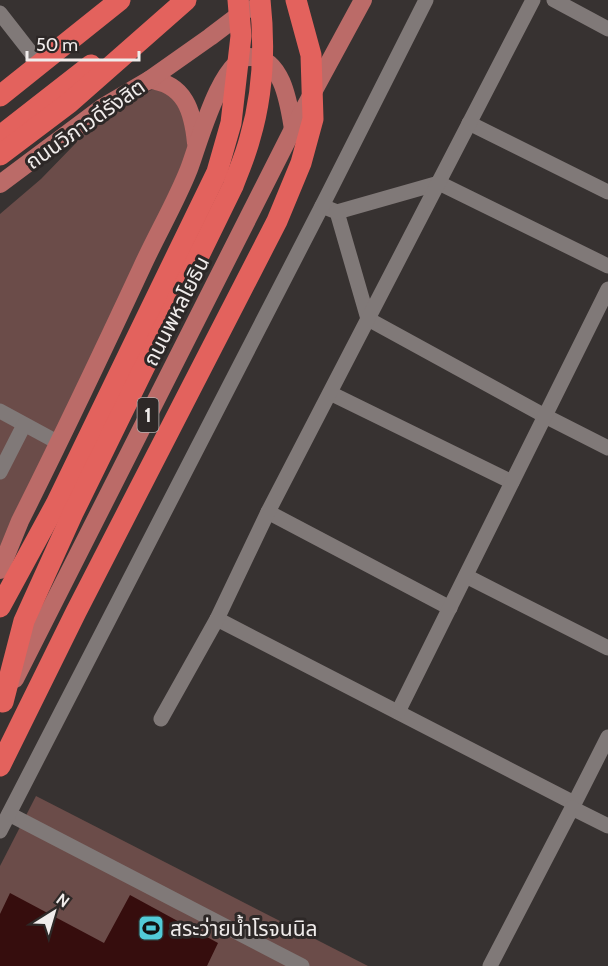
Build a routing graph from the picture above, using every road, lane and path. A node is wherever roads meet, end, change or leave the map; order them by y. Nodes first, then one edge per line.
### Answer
1 (98, 0) edge
2 (120, 0) edge
3 (166, 0) edge
4 (186, 0) edge
5 (238, 0) edge
6 (259, 0) edge
7 (296, 0) edge
8 (363, 0) edge
9 (426, 0) edge
10 (533, 0) edge
11 (554, 0) edge
12 (1, 16) edge
13 (608, 29) edge
14 (32, 54) junction
15 (0, 79) edge
16 (149, 80) junction
17 (0, 96) edge
18 (469, 123) junction
19 (293, 129) junction
20 (0, 136) edge
21 (196, 150) junction
22 (0, 155) edge
23 (439, 183) junction
24 (0, 184) edge
25 (608, 192) edge
26 (322, 206) junction
27 (337, 213) junction
28 (608, 266) edge
29 (608, 289) edge
30 (368, 319) junction
31 (330, 393) junction
32 (0, 411) edge
33 (545, 416) junction
34 (24, 424) junction
35 (59, 443) junction
36 (608, 448) edge
37 (0, 472) edge
38 (512, 482) junction
39 (64, 509) junction
40 (268, 512) junction
41 (0, 570) edge
42 (466, 576) junction
43 (0, 607) edge
44 (450, 608) junction
45 (217, 619) junction
46 (608, 648) edge
47 (2, 705) edge
48 (398, 712) junction
49 (161, 719) dead end
50 (608, 737) edge
51 (0, 766) edge
52 (573, 805) junction
53 (9, 814) junction
54 (608, 826) edge
55 (0, 831) edge
56 (302, 966) edge
57 (490, 966) edge

1 - 14 highway
2 - 17 highway
3 - 20 highway
4 - 22 highway, ถนนวิภาวดีรังสิต
5 - 39 highway
6 - 16 main road, ถนนวิภาวดีรังสิต
6 - 39 highway
7 - 51 highway
8 - 19 main road, ถนนพหลโยธิน / 1
9 - 26 lane
10 - 18 lane
11 - 13 lane
12 - 14 lane
14 - 15 highway
16 - 21 main road
16 - 24 main road, ถนนวิภาวดีรังสิต
18 - 23 lane
18 - 25 lane
19 - 21 main road
19 - 47 main road, ถนนพหลโยธิน / 1
21 - 35 main road
23 - 27 lane
23 - 28 lane
23 - 30 lane
26 - 27 lane
26 - 53 lane
27 - 30 lane
29 - 33 lane
30 - 31 lane
30 - 33 lane
31 - 38 lane
31 - 40 lane
32 - 34 lane
33 - 36 lane
33 - 38 lane
34 - 35 lane
34 - 37 lane
35 - 41 main road
38 - 42 lane
39 - 43 highway
39 - 47 highway
40 - 44 lane
40 - 45 lane
42 - 44 lane
42 - 46 lane
44 - 48 lane
45 - 48 lane
45 - 49 lane
48 - 52 lane
50 - 52 lane
52 - 54 lane
52 - 57 lane
53 - 55 lane
53 - 56 lane

